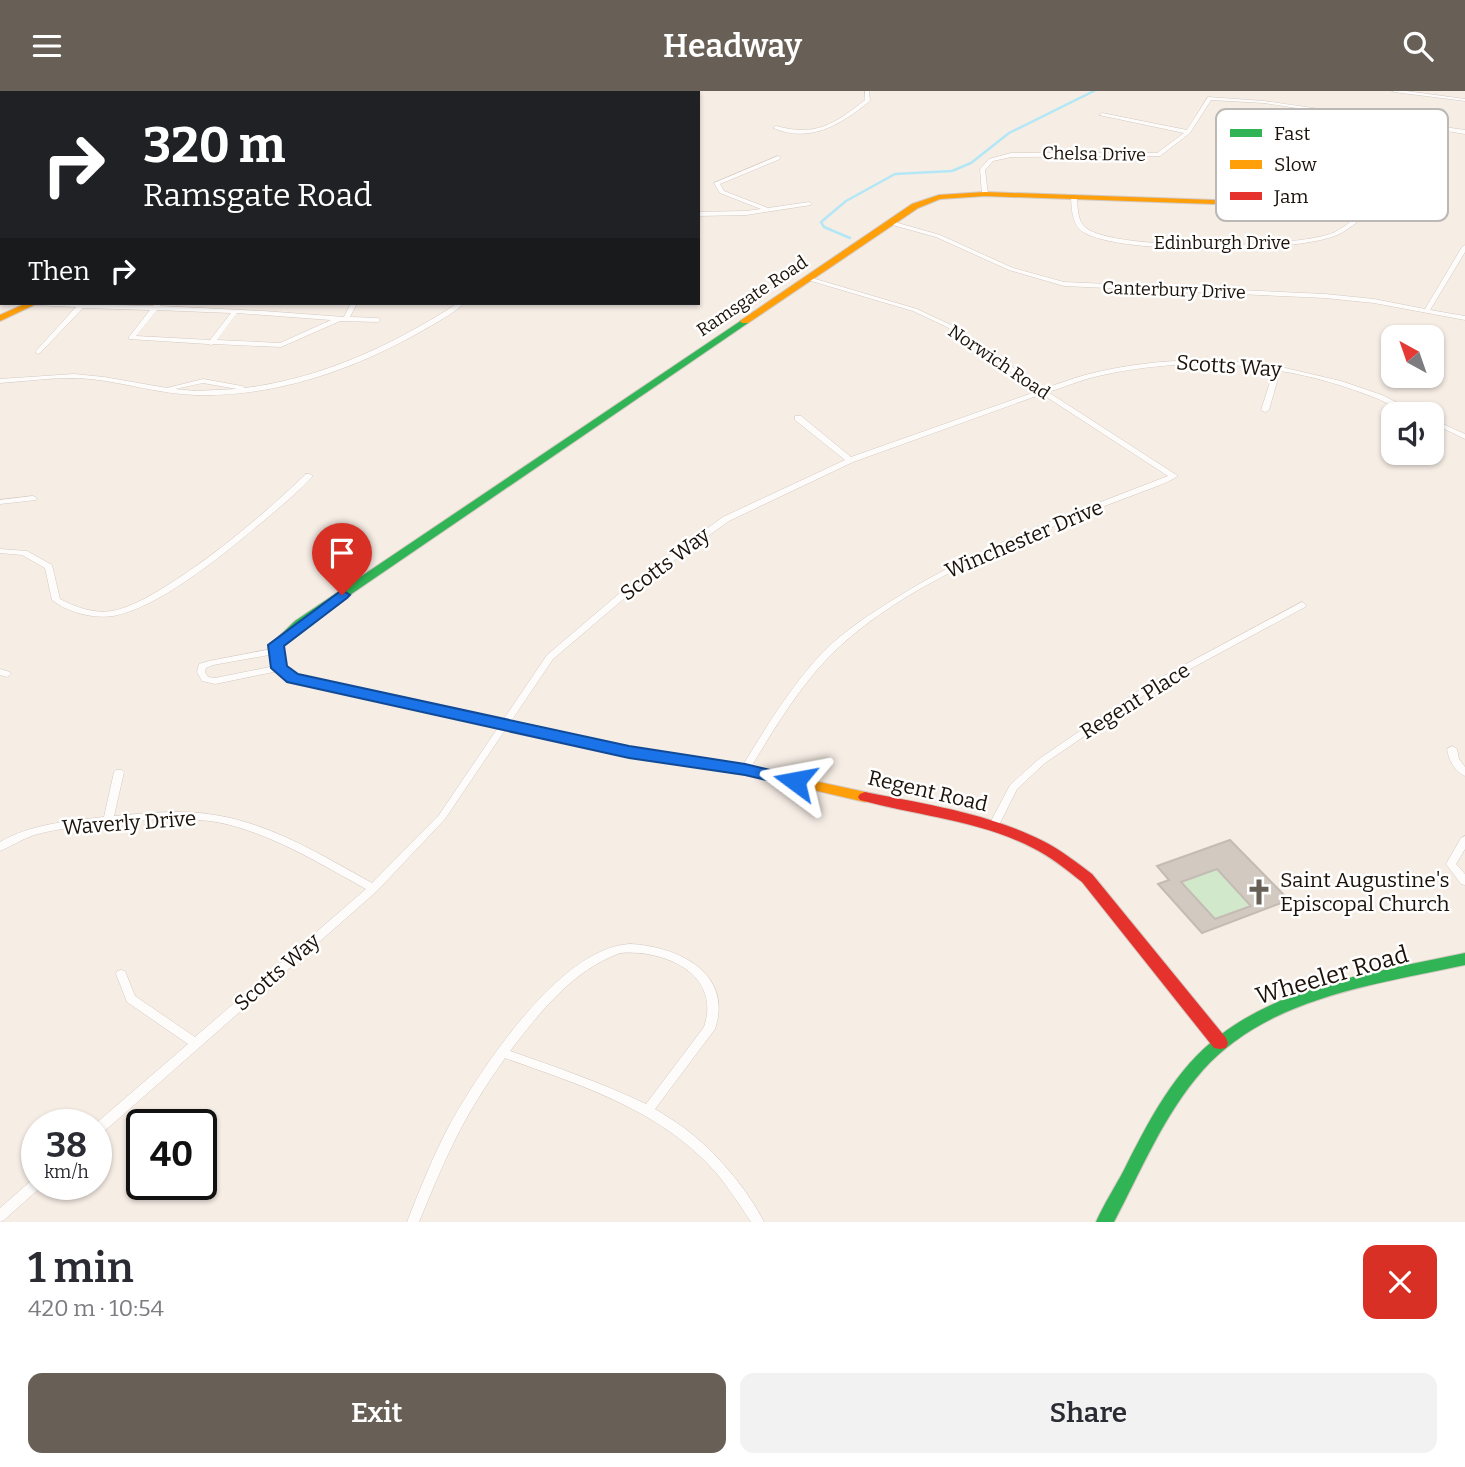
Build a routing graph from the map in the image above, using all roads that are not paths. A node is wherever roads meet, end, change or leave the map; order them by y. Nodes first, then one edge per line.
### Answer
1 (867, 91) edge
2 (1394, 91) edge
3 (1465, 100) edge
4 (1304, 109) edge
5 (1102, 115) dead end
6 (776, 128) dead end
7 (1188, 132) junction
8 (778, 158) dead end
9 (985, 194) junction
10 (1074, 198) junction
11 (1216, 202) edge
12 (809, 204) dead end
13 (766, 209) junction
14 (700, 214) edge
15 (1357, 221) edge
16 (891, 223) junction
17 (1465, 247) edge
18 (810, 279) junction
19 (29, 305) edge
20 (65, 305) edge
21 (101, 305) edge
22 (157, 305) edge
23 (226, 305) edge
24 (295, 305) edge
25 (352, 305) edge
26 (460, 305) edge
27 (80, 306) junction
28 (153, 309) junction
29 (1427, 310) junction
30 (222, 311) junction
31 (235, 312) junction
32 (288, 313) junction
33 (0, 318) edge
34 (1465, 318) edge
35 (342, 319) junction
36 (378, 320) dead end
37 (211, 343) junction
38 (38, 352) dead end
39 (1278, 367) junction
40 (0, 381) edge
41 (1043, 392) junction
42 (1394, 402) edge
43 (1265, 410) dead end
44 (798, 418) dead end
45 (1444, 427) edge
46 (1465, 437) edge
47 (850, 460) junction
48 (309, 476) dead end
49 (1174, 476) joint
50 (33, 498) dead end
51 (0, 502) edge
52 (0, 551) edge
53 (1302, 605) dead end
54 (277, 651) junction
55 (279, 668) junction
56 (505, 725) junction
57 (1452, 749) dead end
58 (745, 770) junction
59 (119, 772) dead end
60 (1465, 773) edge
61 (108, 820) junction
62 (994, 825) junction
63 (1465, 840) edge
64 (0, 847) edge
65 (1465, 881) edge
66 (373, 888) junction
67 (1465, 959) edge
68 (121, 974) dead end
69 (195, 1043) junction
70 (1220, 1043) junction
71 (503, 1053) junction
72 (649, 1109) junction
73 (112, 1117) edge
74 (21, 1198) edge
75 (0, 1216) edge
76 (413, 1222) edge
77 (758, 1222) edge
78 (1105, 1222) edge

1 - 6 street
2 - 3 street
4 - 7 street, Chelsa Drive
5 - 7 street
7 - 9 street, Chelsa Drive
8 - 13 street
9 - 10 street, Ramsgate Road
9 - 16 street, Ramsgate Road
10 - 11 street, Ramsgate Road
10 - 15 street, Edinburgh Drive
12 - 13 street
13 - 14 street
16 - 18 street, Ramsgate Road
16 - 29 street, Canterbury Drive
17 - 29 street
18 - 41 street, Norwich Road
18 - 54 street, Ramsgate Road
19 - 33 street
20 - 27 street
21 - 27 street
21 - 28 street
22 - 28 street
23 - 30 street
24 - 32 street
25 - 35 street
26 - 40 street
27 - 38 street
28 - 30 street
28 - 37 street
29 - 34 street, Canterbury Drive
30 - 31 street
31 - 32 street
31 - 37 street
32 - 35 street
35 - 36 street
35 - 37 street
39 - 41 street, Scotts Way
39 - 42 street, Scotts Way
39 - 43 street
41 - 47 street, Scotts Way
41 - 49 street, Norwich Road
44 - 47 street
45 - 46 street
47 - 56 street, Scotts Way
48 - 52 street
49 - 58 street, Winchester Drive
50 - 51 street
53 - 62 street, Regent Place
54 - 55 street
54 - 55 street
55 - 56 street, Regent Road
56 - 58 street, Regent Road
56 - 66 street, Scotts Way
57 - 60 street
58 - 62 street, Regent Road
59 - 61 street
61 - 64 street, Waverly Drive
61 - 66 street, Waverly Drive
62 - 70 street, Regent Road
63 - 65 street
66 - 69 street, Scotts Way
67 - 70 street, Wheeler Road
68 - 69 street
69 - 73 street, Scotts Way
70 - 78 street, Wheeler Road
71 - 72 street
71 - 72 street
71 - 76 street
72 - 77 street
74 - 75 street

